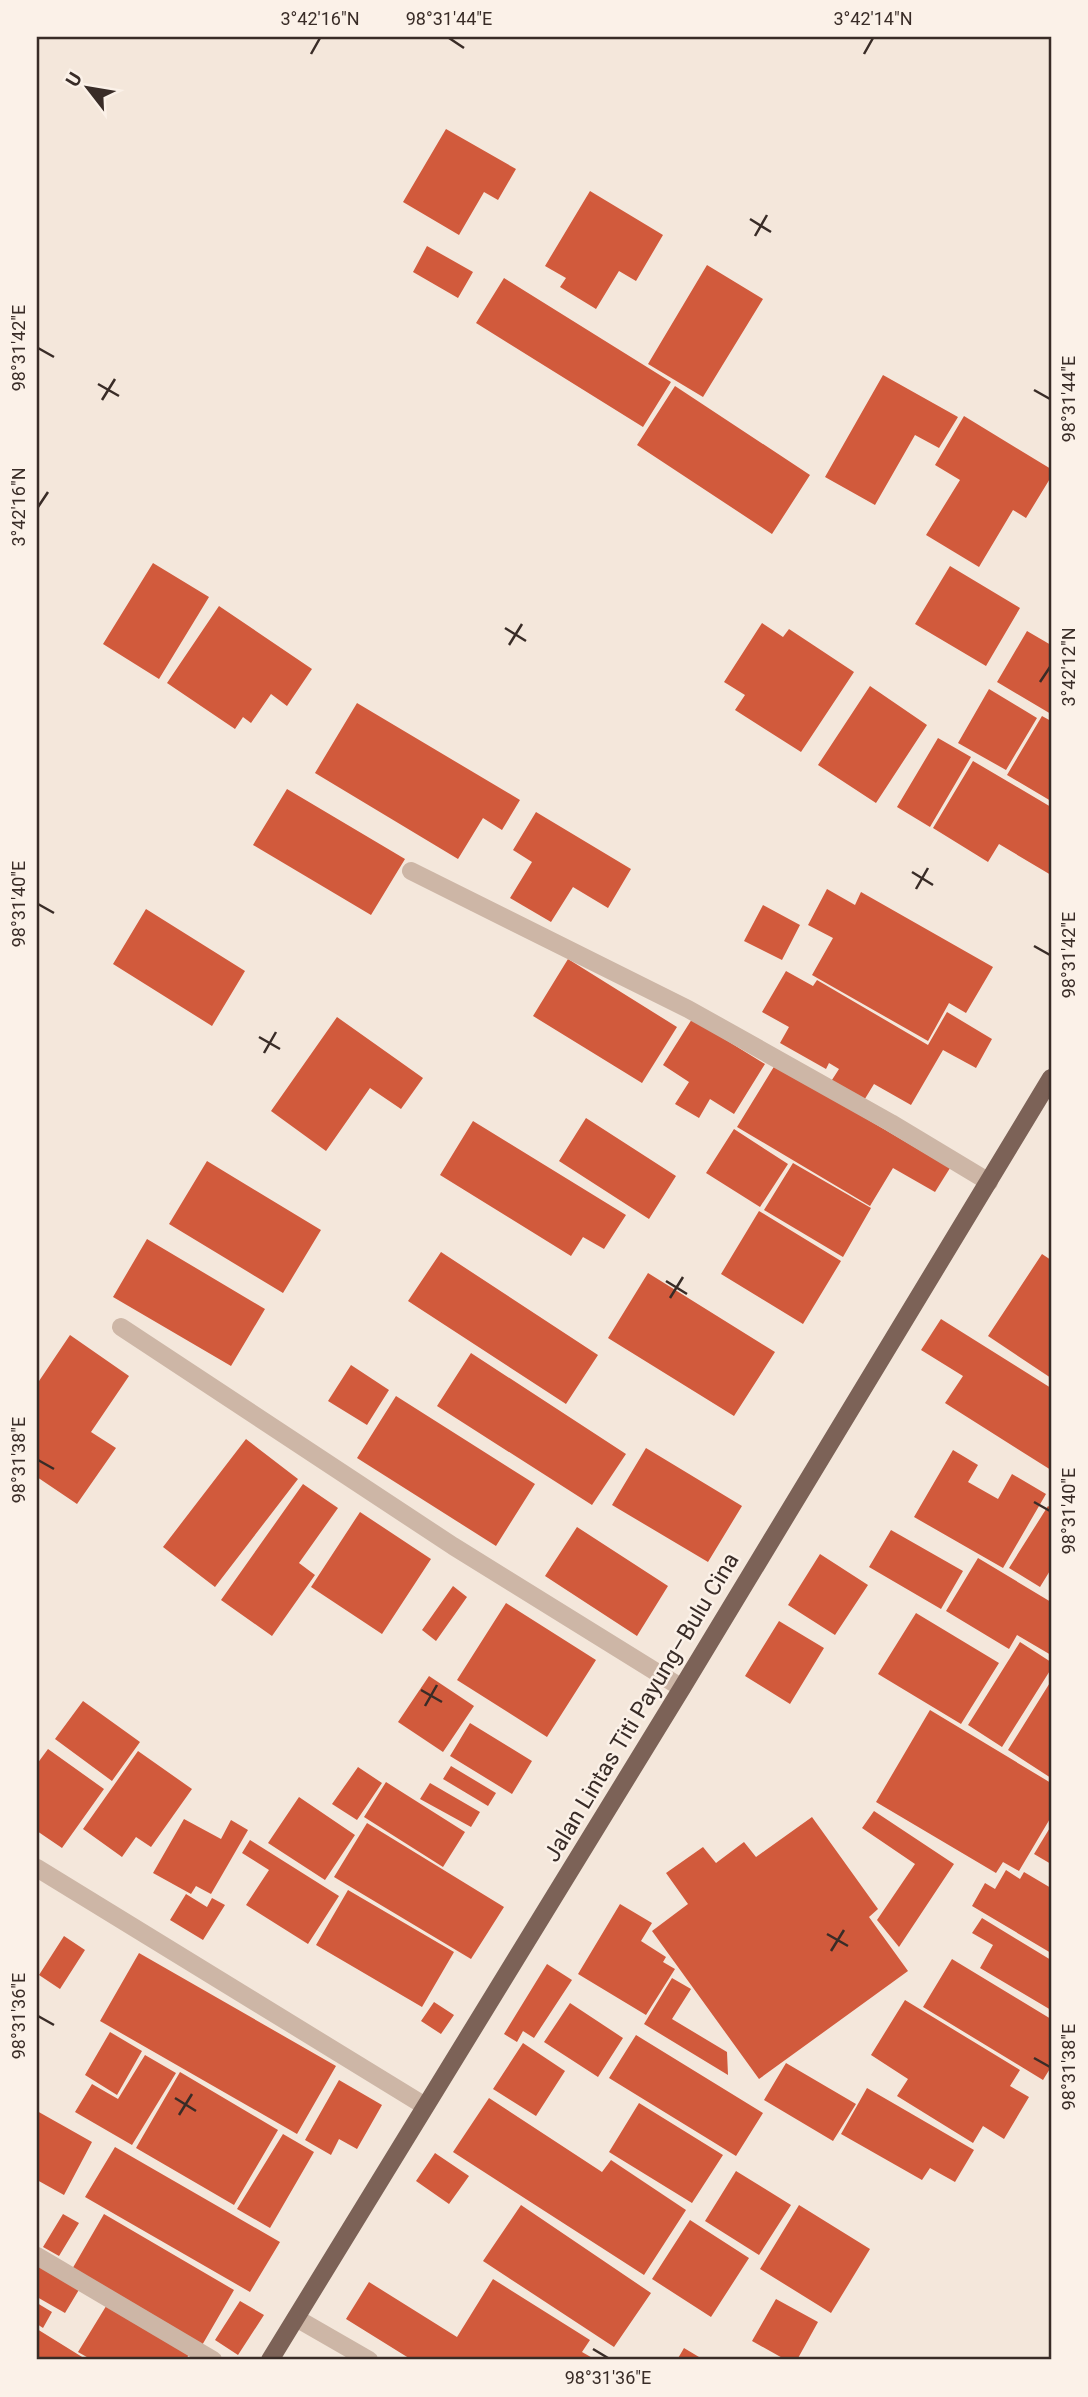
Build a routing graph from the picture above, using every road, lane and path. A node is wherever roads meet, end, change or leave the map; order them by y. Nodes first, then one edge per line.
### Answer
1 (411, 871) dead end
2 (1051, 1078) edge
3 (989, 1182) junction
4 (121, 1327) dead end
5 (682, 1688) junction
6 (37, 1868) edge
7 (425, 2106) junction
8 (37, 2256) edge
9 (296, 2318) junction
10 (213, 2360) edge
11 (270, 2360) edge
12 (369, 2360) edge

1 - 3 street
2 - 3 main road, Jalan Lintas Titi Payung–Bulu Cina
3 - 5 main road, Jalan Lintas Titi Payung–Bulu Cina
4 - 5 street
5 - 7 main road, Jalan Lintas Titi Payung–Bulu Cina
6 - 7 street
7 - 9 main road, Jalan Lintas Titi Payung–Bulu Cina
8 - 10 street
9 - 11 main road, Jalan Lintas Titi Payung–Bulu Cina
9 - 12 street

